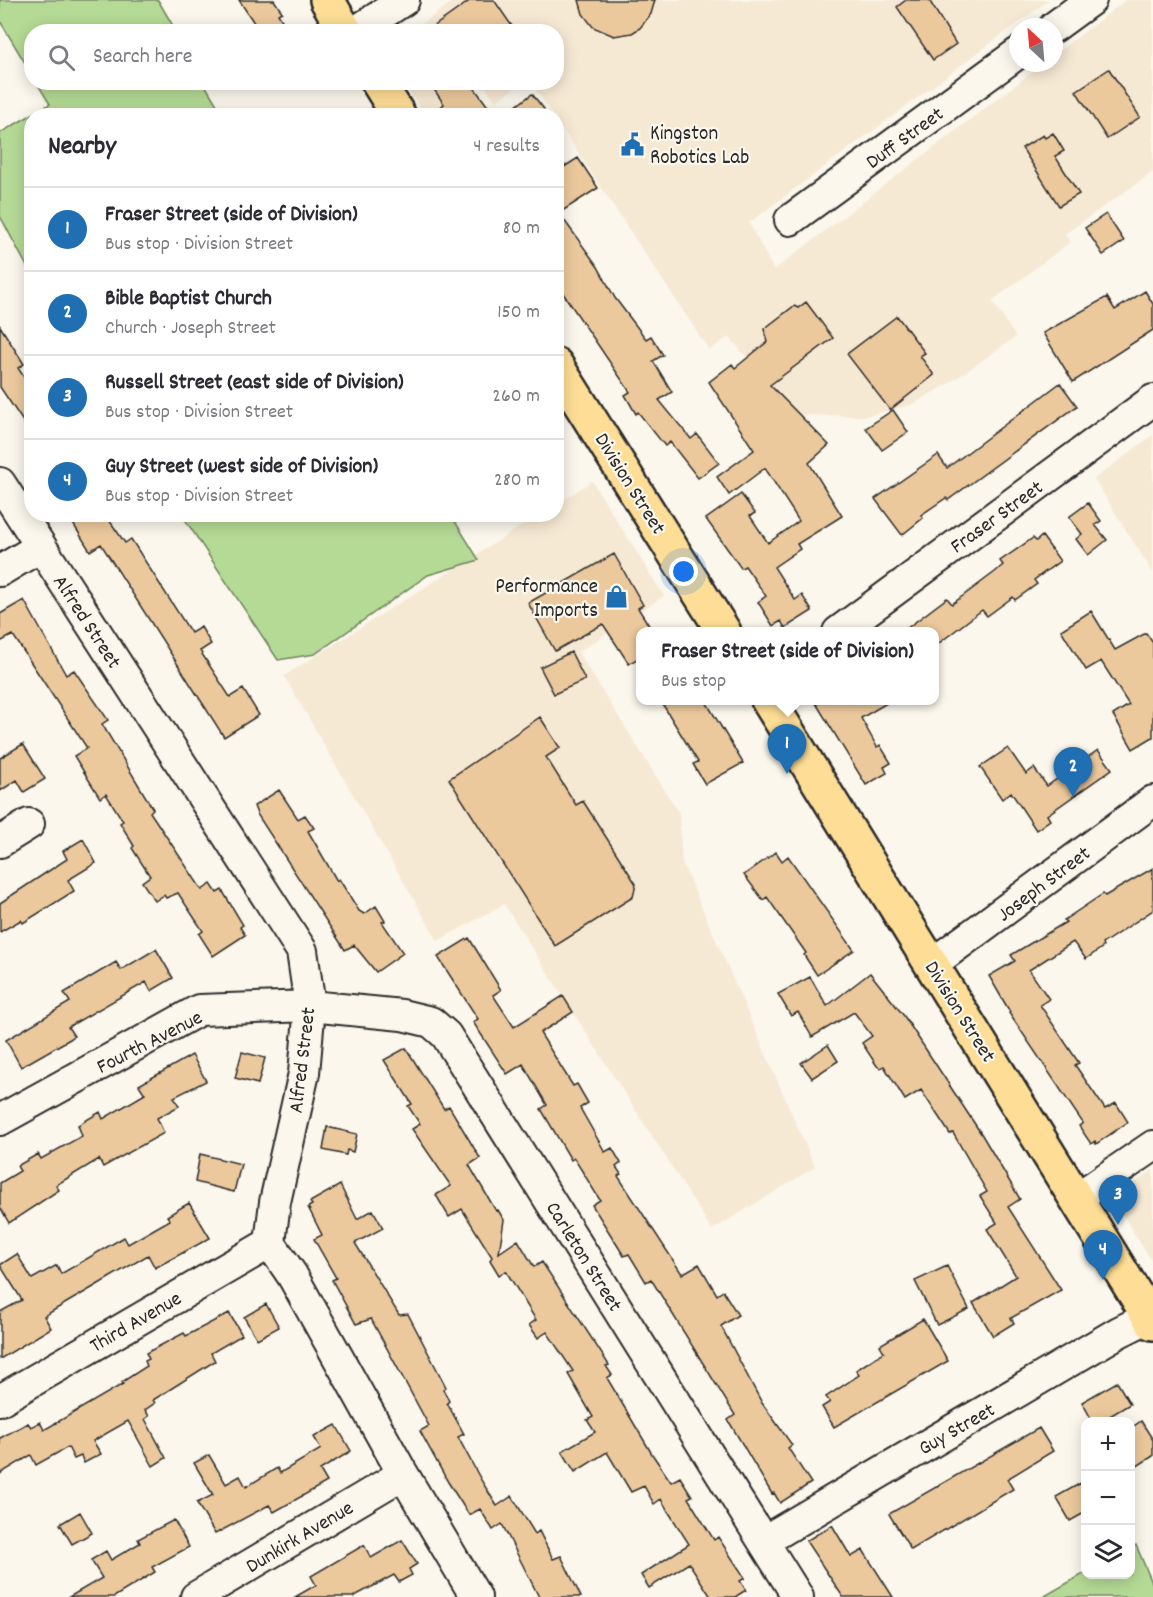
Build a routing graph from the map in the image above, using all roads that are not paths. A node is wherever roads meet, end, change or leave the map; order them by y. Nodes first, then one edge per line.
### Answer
1 (327, 0) edge
2 (404, 0) edge
3 (1091, 0) edge
4 (1063, 20) edge
5 (341, 24) edge
6 (367, 24) edge
7 (1009, 60) edge
8 (383, 90) edge
9 (394, 108) edge
10 (790, 220) dead end
11 (564, 378) edge
12 (1153, 400) edge
13 (0, 483) edge
14 (24, 521) edge
15 (24, 522) edge
16 (40, 547) junction
17 (0, 571) edge
18 (721, 627) edge
19 (845, 627) edge
20 (771, 705) edge
21 (1153, 801) edge
22 (29, 825) dead end
23 (0, 842) edge
24 (932, 964) junction
25 (310, 1006) junction
26 (1, 1117) edge
27 (1153, 1146) edge
28 (1077, 1198) junction
29 (270, 1243) junction
30 (1151, 1320) edge
31 (0, 1400) edge
32 (403, 1474) junction
33 (764, 1541) junction
34 (196, 1597) edge
35 (476, 1597) edge
36 (798, 1597) edge

1 - 5 main road
2 - 6 street
3 - 4 street
7 - 10 street, Duff Street
8 - 9 main road
11 - 18 main road, Division Street
12 - 19 street, Fraser Street
13 - 14 street, Alfred Street
15 - 16 street, Alfred Street
16 - 17 street
16 - 25 street, Alfred Street
20 - 24 main road, Division Street
21 - 24 street, Joseph Street
22 - 23 street
24 - 28 main road, Division Street
25 - 26 street, Fourth Avenue
25 - 29 street, Alfred Street
25 - 33 street, Carleton Street
27 - 28 street
28 - 30 main road, Division Street
29 - 31 street, Third Avenue
29 - 32 street
30 - 33 street, Guy Street
32 - 34 street, Dunkirk Avenue
32 - 35 street
33 - 36 street, Carleton Street

